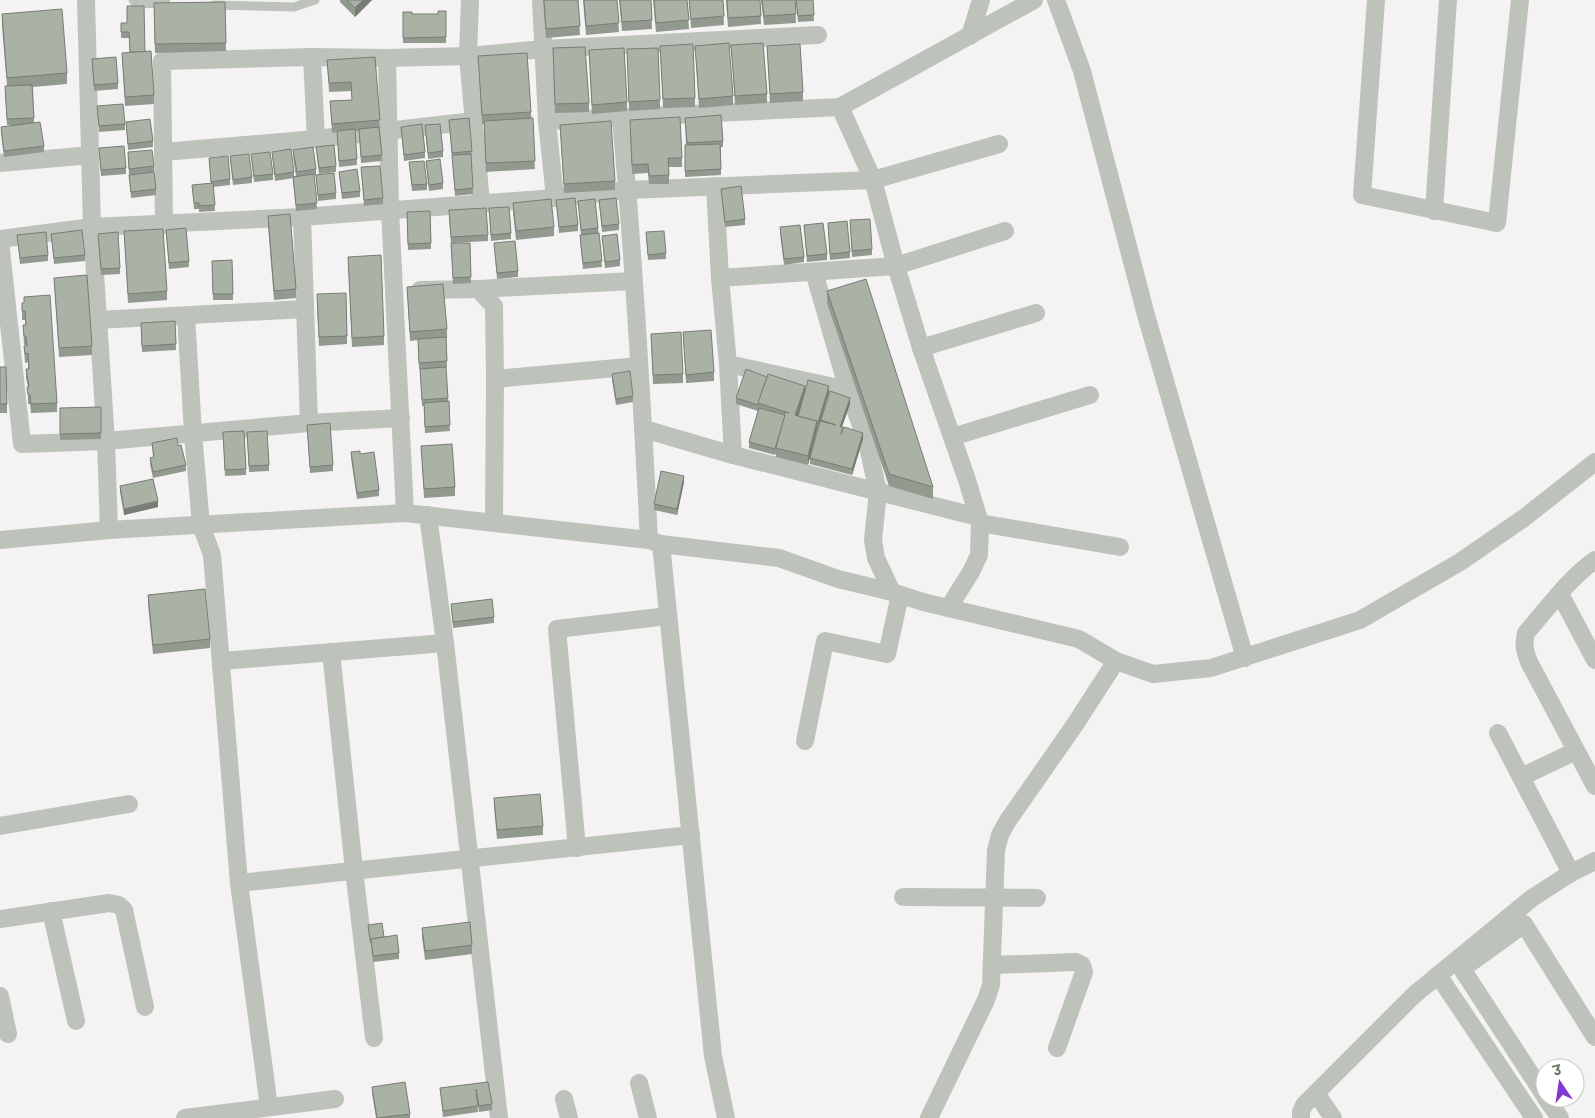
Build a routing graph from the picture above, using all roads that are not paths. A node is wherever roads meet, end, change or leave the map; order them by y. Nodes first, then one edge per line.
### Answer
1 (86, 0) edge
2 (133, 0) edge
3 (315, 0) edge
4 (470, 0) edge
5 (541, 0) edge
6 (981, 0) edge
7 (1034, 0) edge
8 (1056, 0) edge
9 (1376, 0) edge
10 (1448, 0) edge
11 (1520, 0) edge
12 (174, 3) edge
13 (201, 4) edge
14 (818, 35) dead end
15 (970, 36) junction
16 (544, 49) junction
17 (468, 56) junction
18 (312, 57) junction
19 (387, 58) junction
20 (840, 107) junction
21 (620, 119) junction
22 (474, 121) junction
23 (547, 121) junction
24 (388, 130) junction
25 (316, 139) junction
26 (999, 144) dead end
27 (163, 152) junction
28 (91, 156) junction
29 (0, 163) edge
30 (873, 180) junction
31 (716, 186) junction
32 (628, 190) junction
33 (555, 198) junction
34 (481, 203) junction
35 (390, 210) junction
36 (1434, 211) junction
37 (302, 217) junction
38 (164, 224) junction
39 (92, 227) junction
40 (1005, 232) dead end
41 (0, 240) edge
42 (896, 266) junction
43 (814, 272) junction
44 (720, 278) junction
45 (634, 281) junction
46 (478, 289) junction
47 (395, 291) junction
48 (304, 309) junction
49 (1036, 313) dead end
50 (186, 316) junction
51 (97, 320) junction
52 (921, 348) junction
53 (728, 364) junction
54 (639, 366) junction
55 (495, 379) junction
56 (848, 390) junction
57 (1090, 395) dead end
58 (401, 418) junction
59 (309, 423) junction
60 (644, 429) junction
61 (193, 432) junction
62 (952, 437) junction
63 (106, 441) junction
64 (734, 455) junction
65 (1595, 462) edge
66 (878, 492) junction
67 (406, 513) junction
68 (428, 515) junction
69 (979, 520) junction
70 (494, 522) junction
71 (201, 525) junction
72 (109, 530) junction
73 (0, 540) edge
74 (655, 542) junction
75 (1120, 547) dead end
76 (1595, 561) edge
77 (896, 594) junction
78 (1560, 594) junction
79 (949, 607) junction
80 (668, 616) junction
81 (445, 642) junction
82 (331, 652) junction
83 (1245, 658) junction
84 (1595, 660) edge
85 (221, 661) junction
86 (1116, 661) junction
87 (1498, 733) dead end
88 (805, 741) dead end
89 (1576, 751) junction
90 (1521, 777) junction
91 (1595, 786) edge
92 (129, 804) dead end
93 (0, 826) edge
94 (691, 835) junction
95 (577, 848) junction
96 (468, 858) junction
97 (1595, 861) edge
98 (354, 870) junction
99 (1571, 873) junction
100 (239, 883) junction
101 (903, 897) dead end
102 (994, 897) junction
103 (1037, 898) dead end
104 (51, 911) junction
105 (0, 919) edge
106 (992, 965) junction
107 (1438, 975) junction
108 (0, 996) edge
109 (144, 1007) dead end
110 (76, 1021) dead end
111 (8, 1034) dead end
112 (1595, 1037) edge
113 (374, 1038) dead end
114 (1057, 1048) dead end
115 (1535, 1080) edge
116 (639, 1082) dead end
117 (1316, 1093) junction
118 (335, 1099) dead end
119 (564, 1099) dead end
120 (270, 1107) junction
121 (184, 1118) edge
122 (499, 1118) edge
123 (569, 1118) edge
124 (648, 1118) edge
125 (726, 1118) edge
126 (929, 1118) edge
127 (1301, 1118) edge
128 (1333, 1118) edge
129 (1534, 1118) edge

1 - 28 street
2 - 12 lane
3 - 13 lane
4 - 17 street
5 - 16 street
6 - 15 street
7 - 15 street
8 - 83 street
9 - 36 street
10 - 36 street
11 - 36 street
14 - 16 street
15 - 20 street
16 - 17 street
16 - 23 street
17 - 19 street
17 - 22 street
18 - 19 street
18 - 25 street
18 - 27 street
19 - 24 street
20 - 21 street
20 - 30 street
21 - 23 street
21 - 32 street
22 - 24 street
22 - 34 street
23 - 33 street
24 - 25 street
24 - 35 street
25 - 27 street
26 - 30 street
27 - 38 street
28 - 29 street
28 - 39 street
30 - 31 street
30 - 42 street
31 - 32 street
31 - 44 street
32 - 33 street
32 - 45 street
33 - 34 street
34 - 35 street
35 - 37 street
35 - 47 street
37 - 38 street
37 - 48 street
38 - 39 street
39 - 41 street
39 - 51 street
40 - 42 street
41 - 63 street
42 - 43 street
42 - 52 street
43 - 44 street
43 - 56 street
44 - 53 street
45 - 46 street
45 - 54 street
46 - 47 street
46 - 55 street
47 - 58 street
48 - 50 street
48 - 59 street
49 - 52 street
50 - 51 street
50 - 61 street
51 - 63 street
52 - 62 street
53 - 56 street
53 - 64 street
54 - 55 street
54 - 60 street
55 - 70 street
56 - 66 street
57 - 62 street
58 - 59 street
58 - 67 street
59 - 61 street
60 - 64 street
60 - 74 street
61 - 63 street
61 - 71 street
62 - 69 street
63 - 72 street
64 - 66 street
65 - 83 street
66 - 69 street
66 - 77 street
67 - 68 street
67 - 71 street
68 - 70 street
68 - 81 street
69 - 75 street
69 - 79 street
70 - 74 street
71 - 72 street
71 - 85 street
72 - 73 street
74 - 77 street
74 - 80 street
76 - 78 street
77 - 79 street
77 - 88 street
78 - 84 street
78 - 89 street
79 - 86 street
80 - 94 street
80 - 95 street
81 - 82 street
81 - 96 street
82 - 85 street
82 - 98 street
83 - 86 street
85 - 100 street
86 - 102 street
87 - 90 street
89 - 90 street
89 - 91 street
90 - 99 street
92 - 93 street
94 - 95 street
94 - 125 street
95 - 96 street
96 - 98 street
96 - 122 street
97 - 99 street
98 - 100 street
98 - 113 street
99 - 107 street
100 - 120 street
101 - 102 street
102 - 103 street
102 - 106 street
104 - 105 street
104 - 109 street
104 - 110 street
106 - 114 street
106 - 126 street
107 - 117 street
107 - 129 street
108 - 111 street
112 - 115 street
116 - 124 street
117 - 127 street
117 - 128 street
118 - 120 street
119 - 123 street
120 - 121 street

